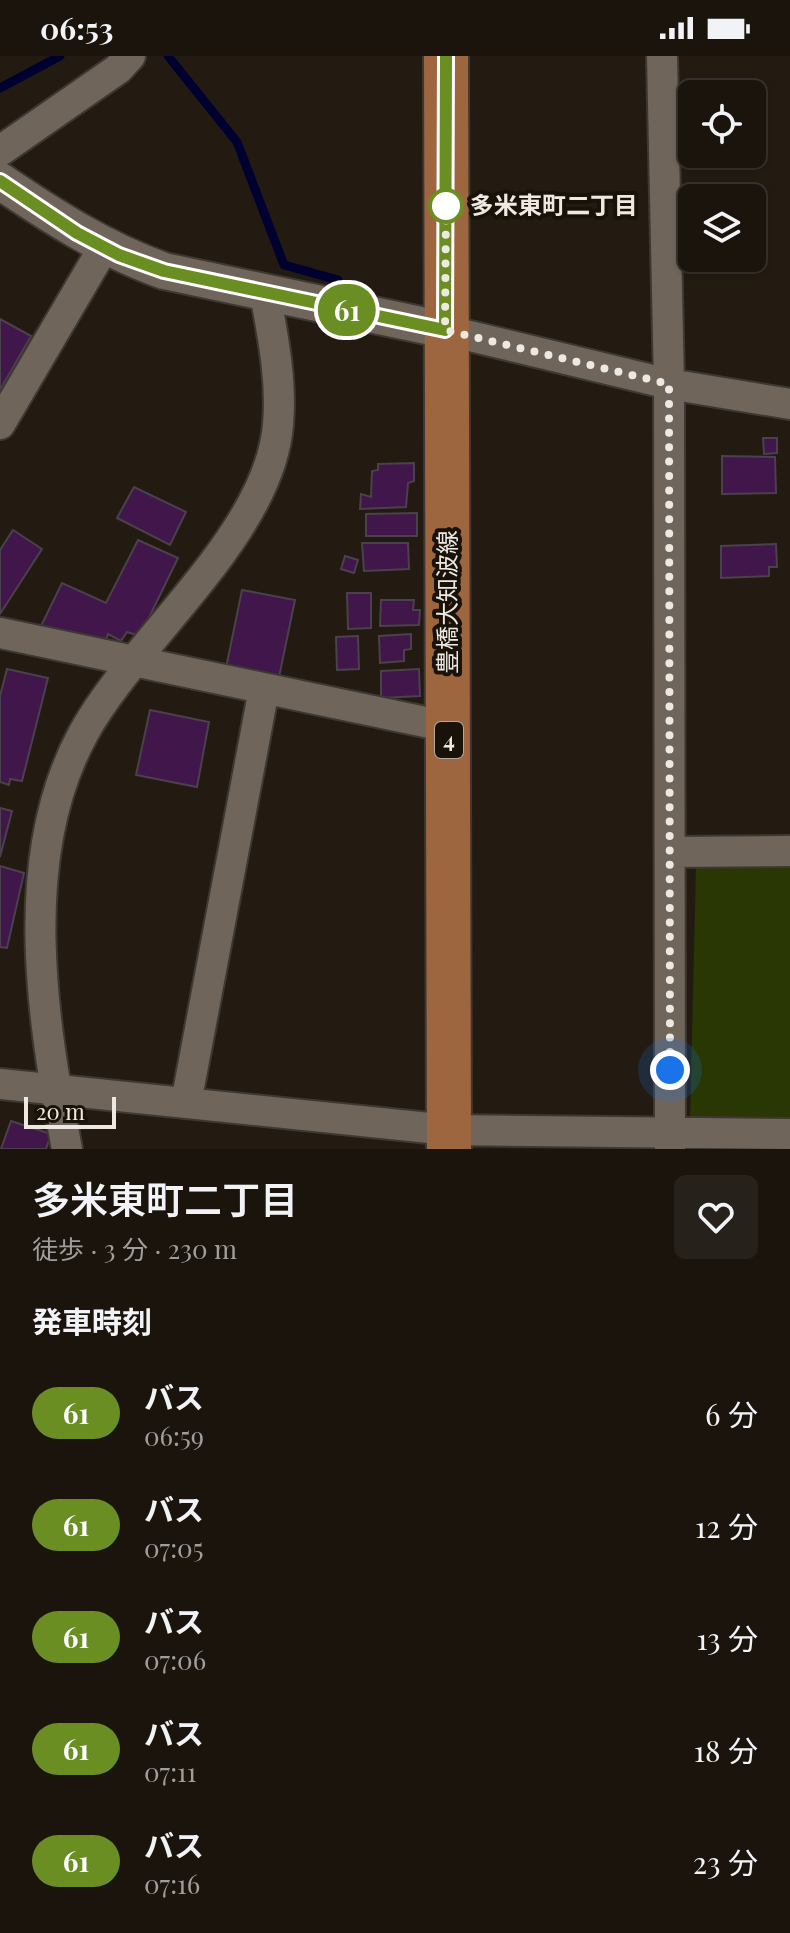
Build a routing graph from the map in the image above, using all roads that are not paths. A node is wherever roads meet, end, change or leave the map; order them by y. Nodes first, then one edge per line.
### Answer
1 (130, 56) edge
2 (446, 56) edge
3 (662, 56) edge
4 (0, 151) edge
5 (0, 181) edge
6 (104, 247) junction
7 (265, 293) junction
8 (445, 330) junction
9 (669, 384) junction
10 (790, 404) edge
11 (0, 424) edge
12 (0, 633) edge
13 (135, 662) junction
14 (264, 689) junction
15 (449, 727) junction
16 (790, 851) edge
17 (670, 852) junction
18 (0, 1084) edge
19 (56, 1089) junction
20 (186, 1103) junction
21 (449, 1139) edge
22 (776, 1139) edge
23 (670, 1141) edge
24 (67, 1149) edge

1 - 4 street
2 - 8 main road, 豊橋大知波線 / 4
3 - 9 street
5 - 6 street
6 - 7 street
6 - 11 street
7 - 8 street
7 - 13 street
8 - 9 street
8 - 15 main road, 豊橋大知波線 / 4
9 - 10 street
9 - 17 street
12 - 13 street
13 - 14 street
13 - 19 street
14 - 15 street
14 - 20 street
15 - 21 main road, 豊橋大知波線 / 4
16 - 17 street
17 - 23 street
18 - 19 street
19 - 20 street
19 - 24 street
20 - 21 street
21 - 23 street
22 - 23 street

